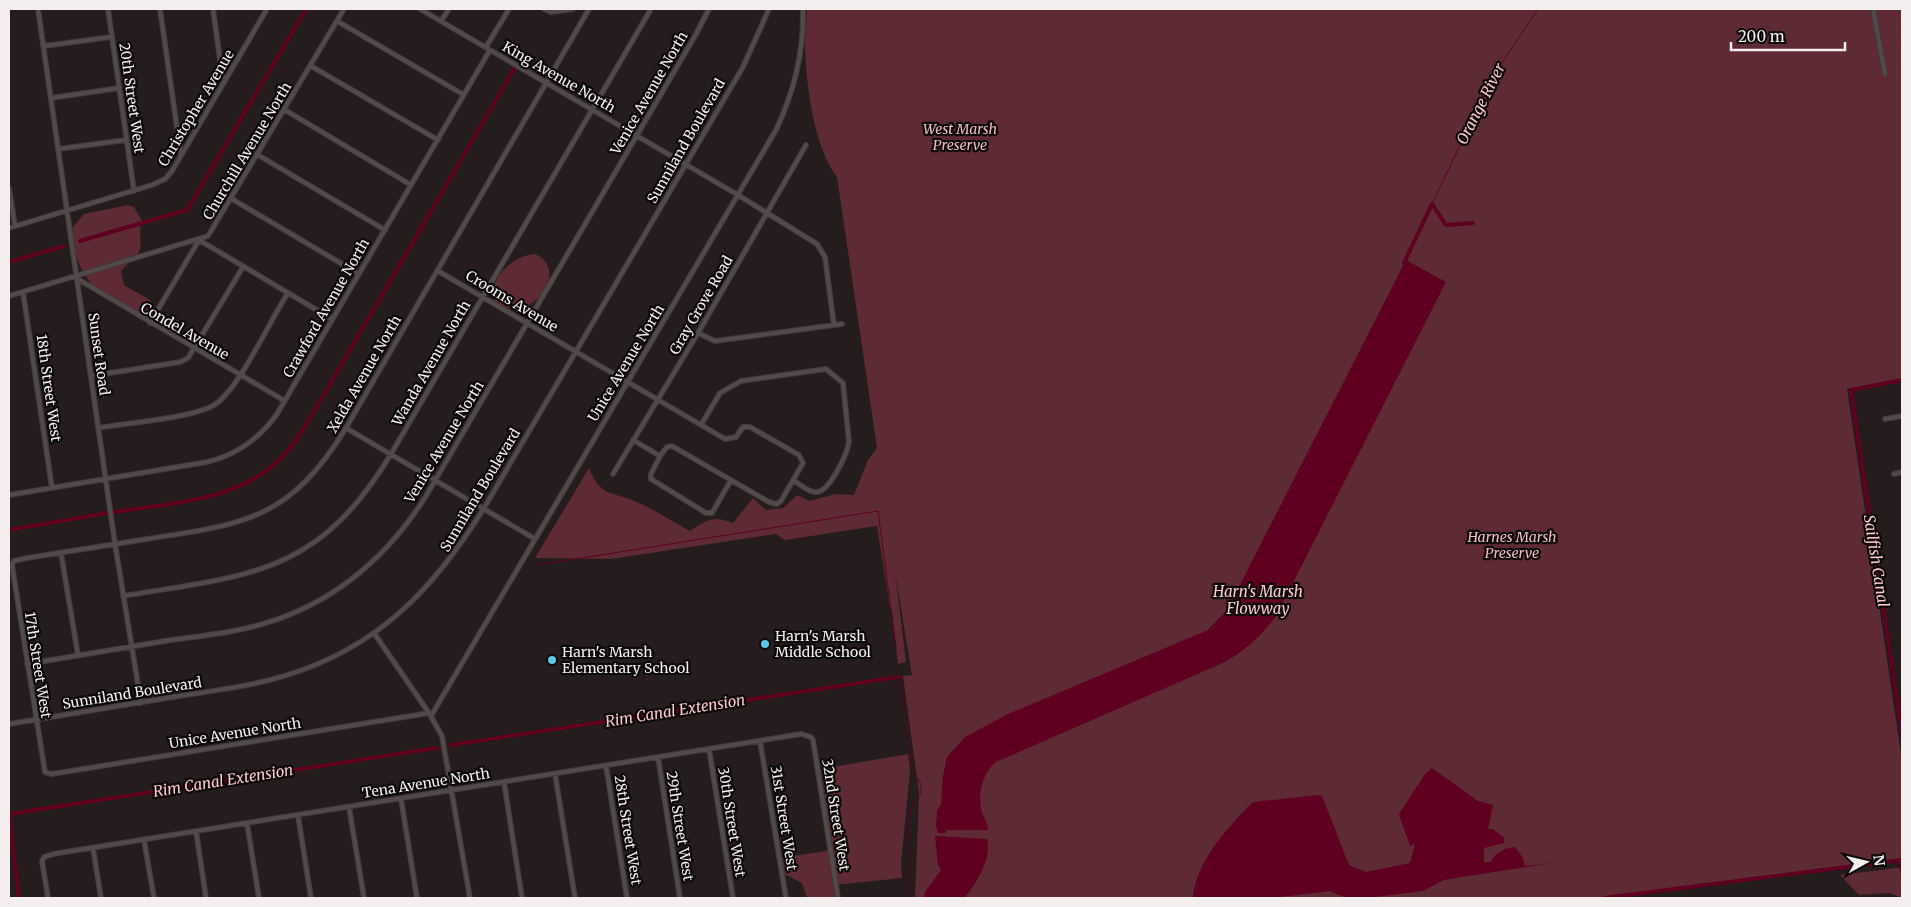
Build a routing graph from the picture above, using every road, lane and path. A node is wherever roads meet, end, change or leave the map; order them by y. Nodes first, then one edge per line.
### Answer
1 (38, 9) edge
2 (108, 9) edge
3 (160, 9) edge
4 (213, 9) edge
5 (267, 9) edge
6 (344, 9) edge
7 (420, 9) edge
8 (449, 9) edge
9 (509, 9) edge
10 (544, 9) edge
11 (573, 9) edge
12 (589, 9) edge
13 (651, 9) edge
14 (709, 9) edge
15 (769, 9) edge
16 (803, 9) edge
17 (1873, 9) edge
18 (337, 21) junction
19 (441, 21) junction
20 (112, 37) junction
21 (44, 46) junction
22 (486, 47) junction
23 (490, 50) junction
24 (311, 66) junction
25 (1885, 74) dead end
26 (226, 78) junction
27 (547, 84) junction
28 (119, 88) junction
29 (464, 95) junction
30 (51, 98) junction
31 (285, 110) junction
32 (592, 110) junction
33 (637, 136) junction
34 (126, 140) junction
35 (438, 140) junction
36 (806, 145) dead end
37 (58, 149) junction
38 (258, 155) junction
39 (181, 156) junction
40 (685, 165) junction
41 (411, 185) junction
42 (9, 188) edge
43 (134, 191) junction
44 (738, 195) junction
45 (232, 200) junction
46 (67, 210) junction
47 (767, 212) junction
48 (16, 226) junction
49 (9, 228) edge
50 (385, 230) junction
51 (199, 240) junction
52 (243, 267) junction
53 (438, 270) junction
54 (359, 274) junction
55 (76, 278) junction
56 (23, 292) junction
57 (288, 293) junction
58 (9, 296) edge
59 (482, 296) junction
60 (332, 319) junction
61 (150, 323) junction
62 (527, 323) junction
63 (842, 324) dead end
64 (834, 325) junction
65 (698, 333) junction
66 (195, 349) junction
67 (576, 352) junction
68 (239, 375) junction
69 (91, 376) junction
70 (628, 382) junction
71 (284, 401) junction
72 (657, 401) junction
73 (1902, 416) edge
74 (1884, 419) dead end
75 (701, 425) junction
76 (98, 428) junction
77 (346, 428) junction
78 (634, 440) junction
79 (390, 454) junction
80 (660, 456) junction
81 (1902, 472) edge
82 (613, 474) dead end
83 (1894, 474) dead end
84 (106, 479) junction
85 (435, 480) junction
86 (731, 480) junction
87 (794, 481) junction
88 (52, 488) junction
89 (9, 495) edge
90 (484, 508) junction
91 (535, 539) junction
92 (115, 544) junction
93 (62, 553) junction
94 (14, 561) joint
95 (123, 596) junction
96 (374, 633) junction
97 (132, 647) junction
98 (78, 656) junction
99 (27, 664) junction
100 (141, 702) junction
101 (430, 714) junction
102 (36, 720) junction
103 (9, 724) edge
104 (811, 736) joint
105 (760, 741) junction
106 (709, 749) junction
107 (658, 757) junction
108 (606, 766) junction
109 (46, 772) joint
110 (555, 774) junction
111 (504, 782) junction
112 (452, 790) junction
113 (401, 798) junction
114 (349, 807) junction
115 (298, 815) junction
116 (247, 823) junction
117 (196, 831) junction
118 (144, 840) junction
119 (93, 848) junction
120 (48, 898) edge
121 (101, 898) edge
122 (154, 898) edge
123 (206, 898) edge
124 (259, 898) edge
125 (312, 898) edge
126 (364, 898) edge
127 (417, 898) edge
128 (470, 898) edge
129 (522, 898) edge
130 (575, 898) edge
131 (628, 898) edge
132 (680, 898) edge
133 (733, 898) edge
134 (786, 898) edge
135 (838, 898) edge

1 - 21 street, Sunset Road
2 - 20 street, 20th Street West
3 - 39 street
4 - 26 street
5 - 26 street, Christopher Avenue
6 - 18 street, Churchill Avenue North
7 - 19 street, King Avenue North
8 - 19 street
9 - 22 street
10 - 11 street
12 - 27 street, Xelda Avenue North
13 - 32 street, Wanda Avenue North
14 - 33 street, Venice Avenue North
15 - 40 street, Sunniland Boulevard
16 - 44 street, Unice Avenue North
17 - 25 street
18 - 24 street, Churchill Avenue North
18 - 29 street
19 - 22 street, King Avenue North
20 - 21 street
20 - 28 street, 20th Street West
21 - 30 street, Sunset Road
22 - 23 street, King Avenue North
23 - 27 street, King Avenue North
23 - 29 street, Crawford Avenue North
24 - 31 street, Churchill Avenue North
24 - 35 street
26 - 39 street, Christopher Avenue
27 - 32 street, King Avenue North
27 - 53 street, Xelda Avenue North
28 - 30 street
28 - 34 street, 20th Street West
29 - 35 street, Crawford Avenue North
30 - 37 street, Sunset Road
31 - 38 street, Churchill Avenue North
31 - 41 street
32 - 33 street, King Avenue North
32 - 59 street, Wanda Avenue North
33 - 40 street, King Avenue North
33 - 62 street, Venice Avenue North
34 - 37 street
34 - 43 street, 20th Street West
35 - 41 street, Crawford Avenue North
36 - 47 street, Gray Grove Road
37 - 46 street, Sunset Road
38 - 45 street, Churchill Avenue North
38 - 50 street
39 - 43 street, Christopher Avenue
40 - 44 street, King Avenue North
40 - 67 street, Sunniland Boulevard
41 - 50 street, Crawford Avenue North
42 - 48 street
43 - 46 street, Christopher Avenue
44 - 47 street, King Avenue North
44 - 70 street, Unice Avenue North
45 - 51 street, Churchill Avenue North
45 - 54 street
46 - 48 street, Christopher Avenue
46 - 55 street, Sunset Road
47 - 64 street, King Avenue North
47 - 65 street, Gray Grove Road
48 - 49 street, Christopher Avenue
50 - 54 street, Crawford Avenue North
51 - 52 street
51 - 55 street, Churchill Avenue North
51 - 61 street
52 - 57 street
52 - 66 street
53 - 59 street, Crooms Avenue
53 - 77 street, Xelda Avenue North
54 - 60 street, Crawford Avenue North
55 - 56 street, Churchill Avenue North
55 - 61 street, Condel Avenue
55 - 69 street, Sunset Road
56 - 58 street, Churchill Avenue North
56 - 88 street, 18th Street West
57 - 60 street
57 - 68 street
59 - 62 street, Crooms Avenue
59 - 79 street, Wanda Avenue North
60 - 71 street, Crawford Avenue North
61 - 66 street, Condel Avenue
62 - 67 street, Crooms Avenue
62 - 85 street, Venice Avenue North
63 - 64 street
64 - 65 street
65 - 72 street, Gray Grove Road
66 - 68 street, Condel Avenue
66 - 69 street
67 - 70 street, Crooms Avenue
67 - 90 street, Sunniland Boulevard
68 - 71 street, Condel Avenue
68 - 76 street
69 - 76 street, Sunset Road
70 - 72 street, Crooms Avenue
70 - 91 street, Unice Avenue North
71 - 84 street, Crawford Avenue North
72 - 75 street, Crooms Avenue
72 - 78 street, Gray Grove Road
73 - 74 street
75 - 87 street, Crooms Avenue
75 - 87 street
76 - 84 street, Sunset Road
77 - 79 street
77 - 92 street, Xelda Avenue North
78 - 80 street
78 - 82 street, Gray Grove Road
79 - 85 street
79 - 95 street, Wanda Avenue North
80 - 86 street
80 - 86 street
81 - 83 street
84 - 88 street, Crawford Avenue North
84 - 92 street, Sunset Road
85 - 90 street
85 - 97 street, Venice Avenue North
86 - 87 street
88 - 89 street, Crawford Avenue North
90 - 91 street
90 - 96 street, Sunniland Boulevard
91 - 101 street, Unice Avenue North
92 - 93 street, Xelda Avenue North
92 - 95 street, Sunset Road
93 - 94 street, Xelda Avenue North
93 - 98 street
94 - 99 street, 17th Street West
95 - 97 street, Sunset Road
96 - 100 street, Sunniland Boulevard
96 - 101 street
97 - 98 street, Venice Avenue North
97 - 100 street, Sunset Road
98 - 99 street, Venice Avenue North
99 - 102 street, 17th Street West
100 - 102 street, Sunniland Boulevard
101 - 109 street, Unice Avenue North
101 - 112 street
102 - 103 street, Sunniland Boulevard
102 - 109 street, 17th Street West
104 - 105 street, Tena Avenue North
104 - 135 street, 32nd Street West
105 - 106 street, Tena Avenue North
105 - 134 street, 31st Street West
106 - 107 street, Tena Avenue North
106 - 133 street, 30th Street West
107 - 108 street, Tena Avenue North
107 - 132 street, 29th Street West
108 - 110 street, Tena Avenue North
108 - 131 street, 28th Street West
110 - 111 street, Tena Avenue North
110 - 130 street
111 - 112 street, Tena Avenue North
111 - 129 street
112 - 113 street, Tena Avenue North
112 - 128 street
113 - 114 street, Tena Avenue North
113 - 127 street
114 - 115 street, Tena Avenue North
114 - 126 street
115 - 116 street, Tena Avenue North
115 - 125 street
116 - 117 street, Tena Avenue North
116 - 124 street
117 - 118 street, Tena Avenue North
117 - 123 street
118 - 119 street, Tena Avenue North
118 - 122 street
119 - 120 street, Tena Avenue North
119 - 121 street

